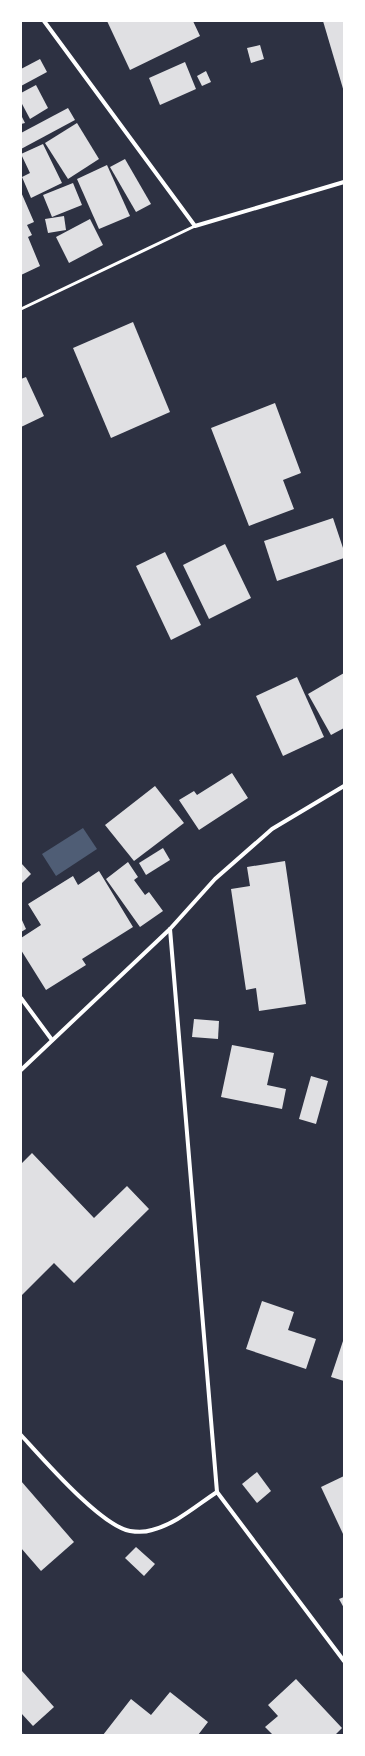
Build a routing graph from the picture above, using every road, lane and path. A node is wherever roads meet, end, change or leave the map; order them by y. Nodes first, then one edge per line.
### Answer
1 (44, 21) edge
2 (344, 182) edge
3 (196, 226) junction
4 (21, 309) edge
5 (344, 786) edge
6 (170, 929) junction
7 (21, 998) edge
8 (52, 1040) junction
9 (21, 1070) edge
10 (21, 1435) edge
11 (217, 1492) junction
12 (344, 1661) edge

1 - 3 street
2 - 3 street
3 - 4 lane
5 - 6 street
6 - 8 street
6 - 11 street
7 - 8 street
8 - 9 street
10 - 11 street
11 - 12 street

